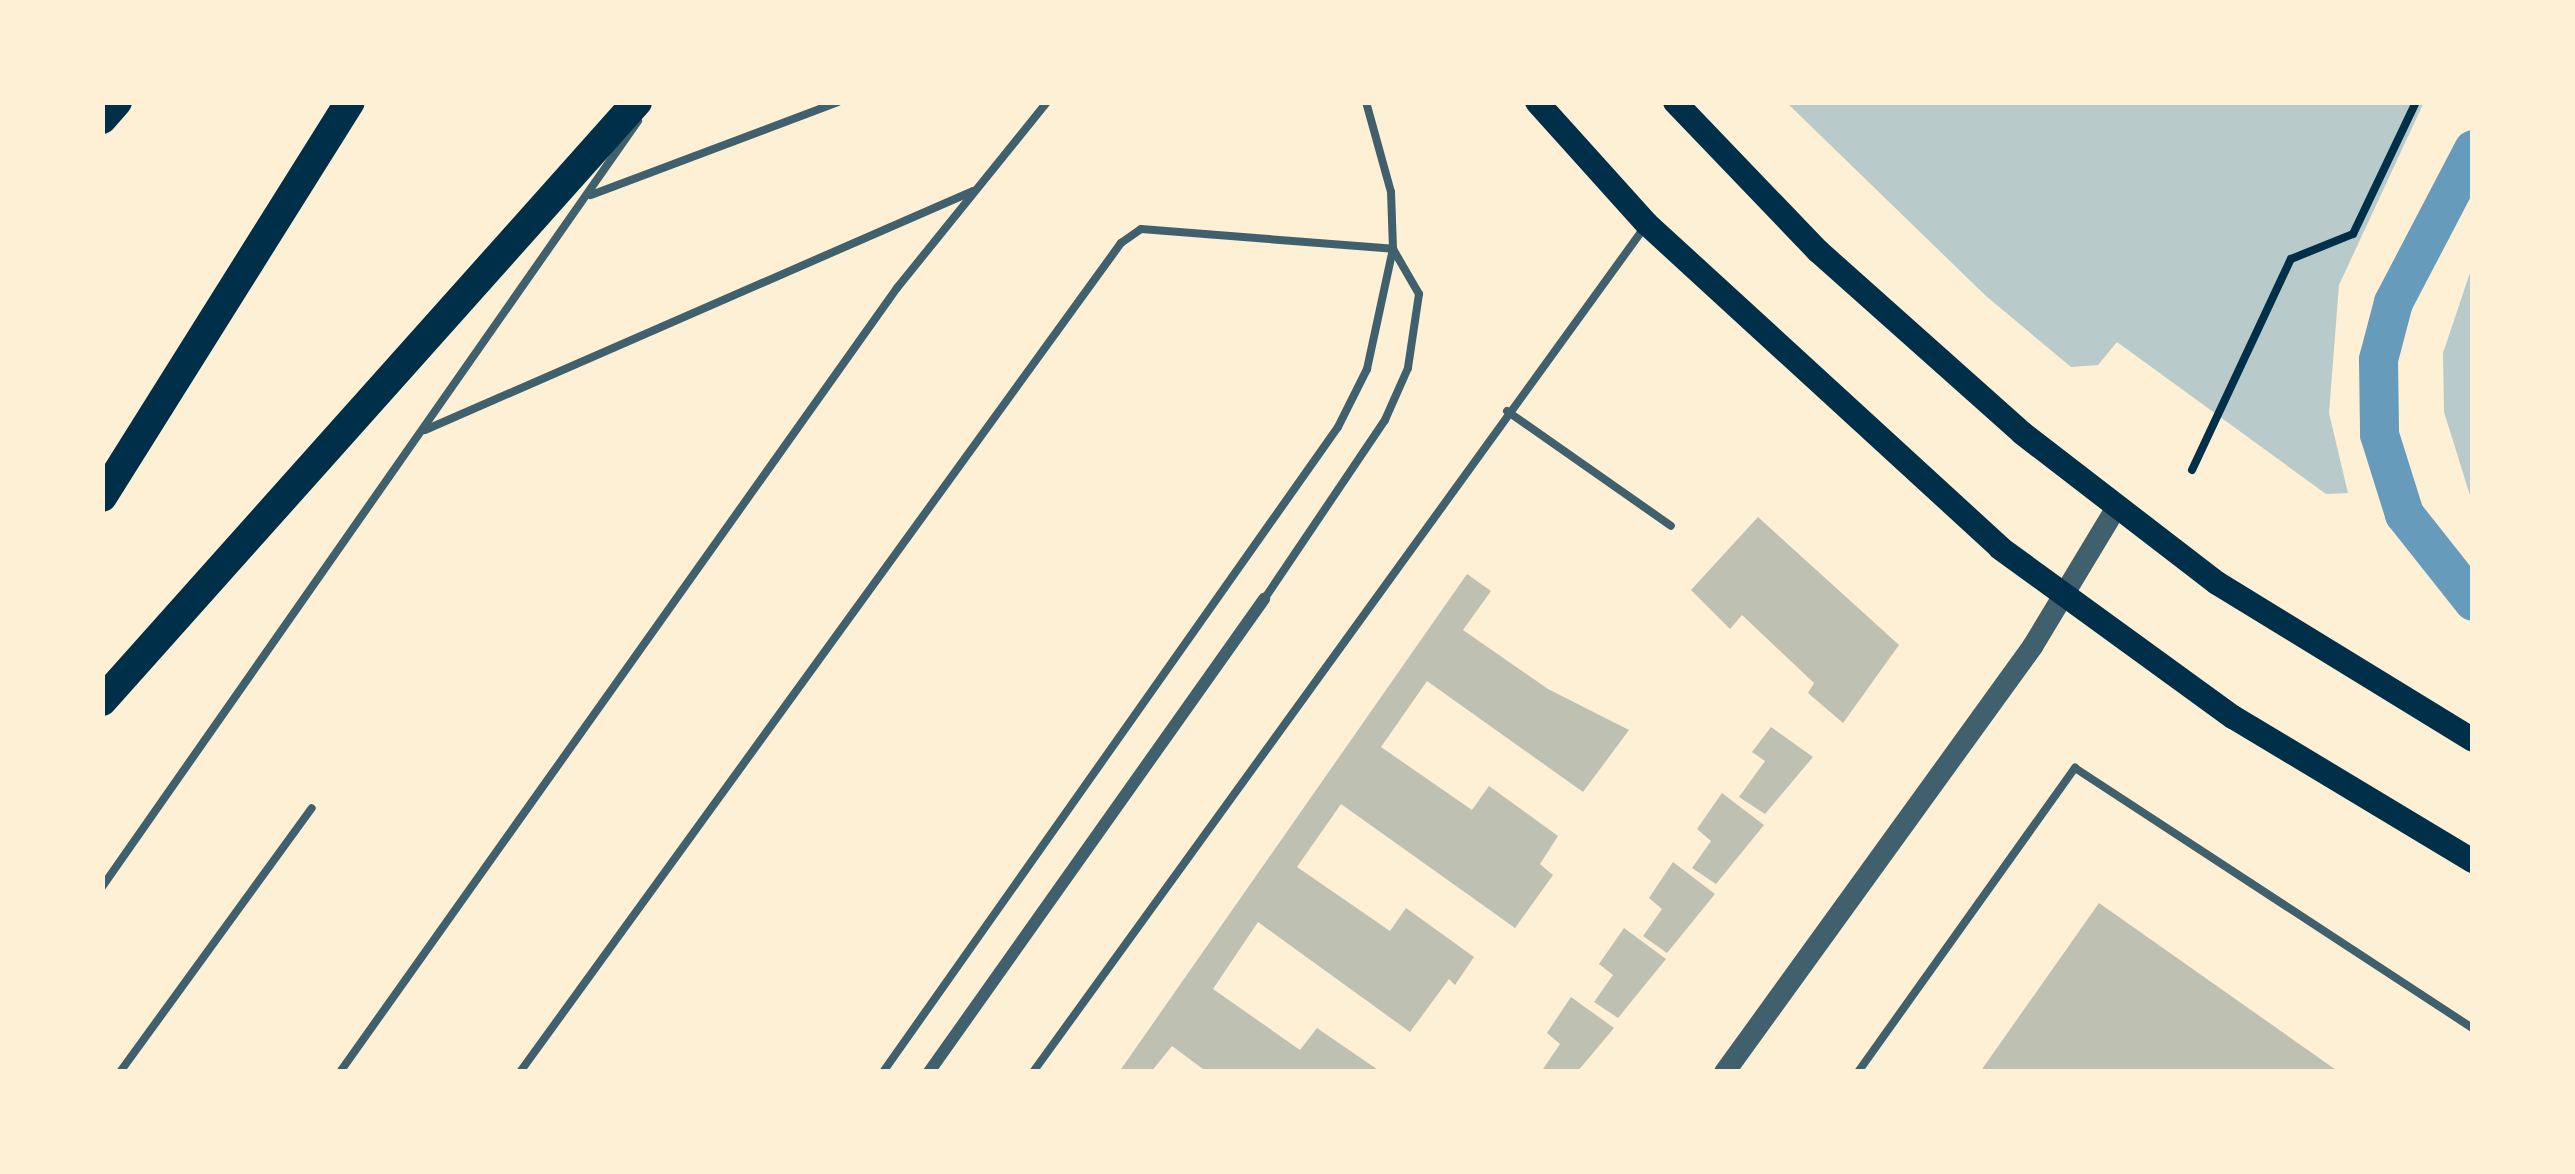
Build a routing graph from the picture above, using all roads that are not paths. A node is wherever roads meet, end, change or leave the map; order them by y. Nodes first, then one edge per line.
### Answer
1 (117, 102) edge
2 (350, 102) edge
3 (373, 102) edge
4 (637, 102) edge
5 (651, 102) edge
6 (838, 102) edge
7 (1047, 102) edge
8 (1366, 102) edge
9 (1537, 102) edge
10 (1676, 102) edge
11 (102, 119) edge
12 (974, 190) junction
13 (590, 196) junction
14 (1647, 224) junction
15 (263, 239) junction
16 (1393, 249) junction
17 (1507, 411) junction
18 (424, 430) junction
19 (102, 496) edge
20 (2116, 507) junction
21 (1671, 526) dead end
22 (2064, 596) junction
23 (1264, 599) joint
24 (102, 701) edge
25 (2473, 740) edge
26 (312, 808) dead end
27 (2473, 861) edge
28 (102, 887) edge
29 (2473, 1028) edge
30 (120, 1072) edge
31 (340, 1072) edge
32 (520, 1072) edge
33 (883, 1072) edge
34 (929, 1072) edge
35 (1033, 1072) edge
36 (1724, 1072) edge
37 (1858, 1072) edge

1 - 11 highway
2 - 15 highway
3 - 15 highway
4 - 24 highway
5 - 13 lane
6 - 13 lane
7 - 12 lane
8 - 16 lane
9 - 14 main road
10 - 20 main road
12 - 18 lane
12 - 31 lane
13 - 18 lane
14 - 17 lane
14 - 22 main road
15 - 19 highway
16 - 23 lane
16 - 32 lane
16 - 33 lane
17 - 21 lane
17 - 35 lane
18 - 28 lane
20 - 22 street
20 - 25 main road
22 - 27 main road
22 - 36 street
23 - 34 street
26 - 30 lane
29 - 37 lane

